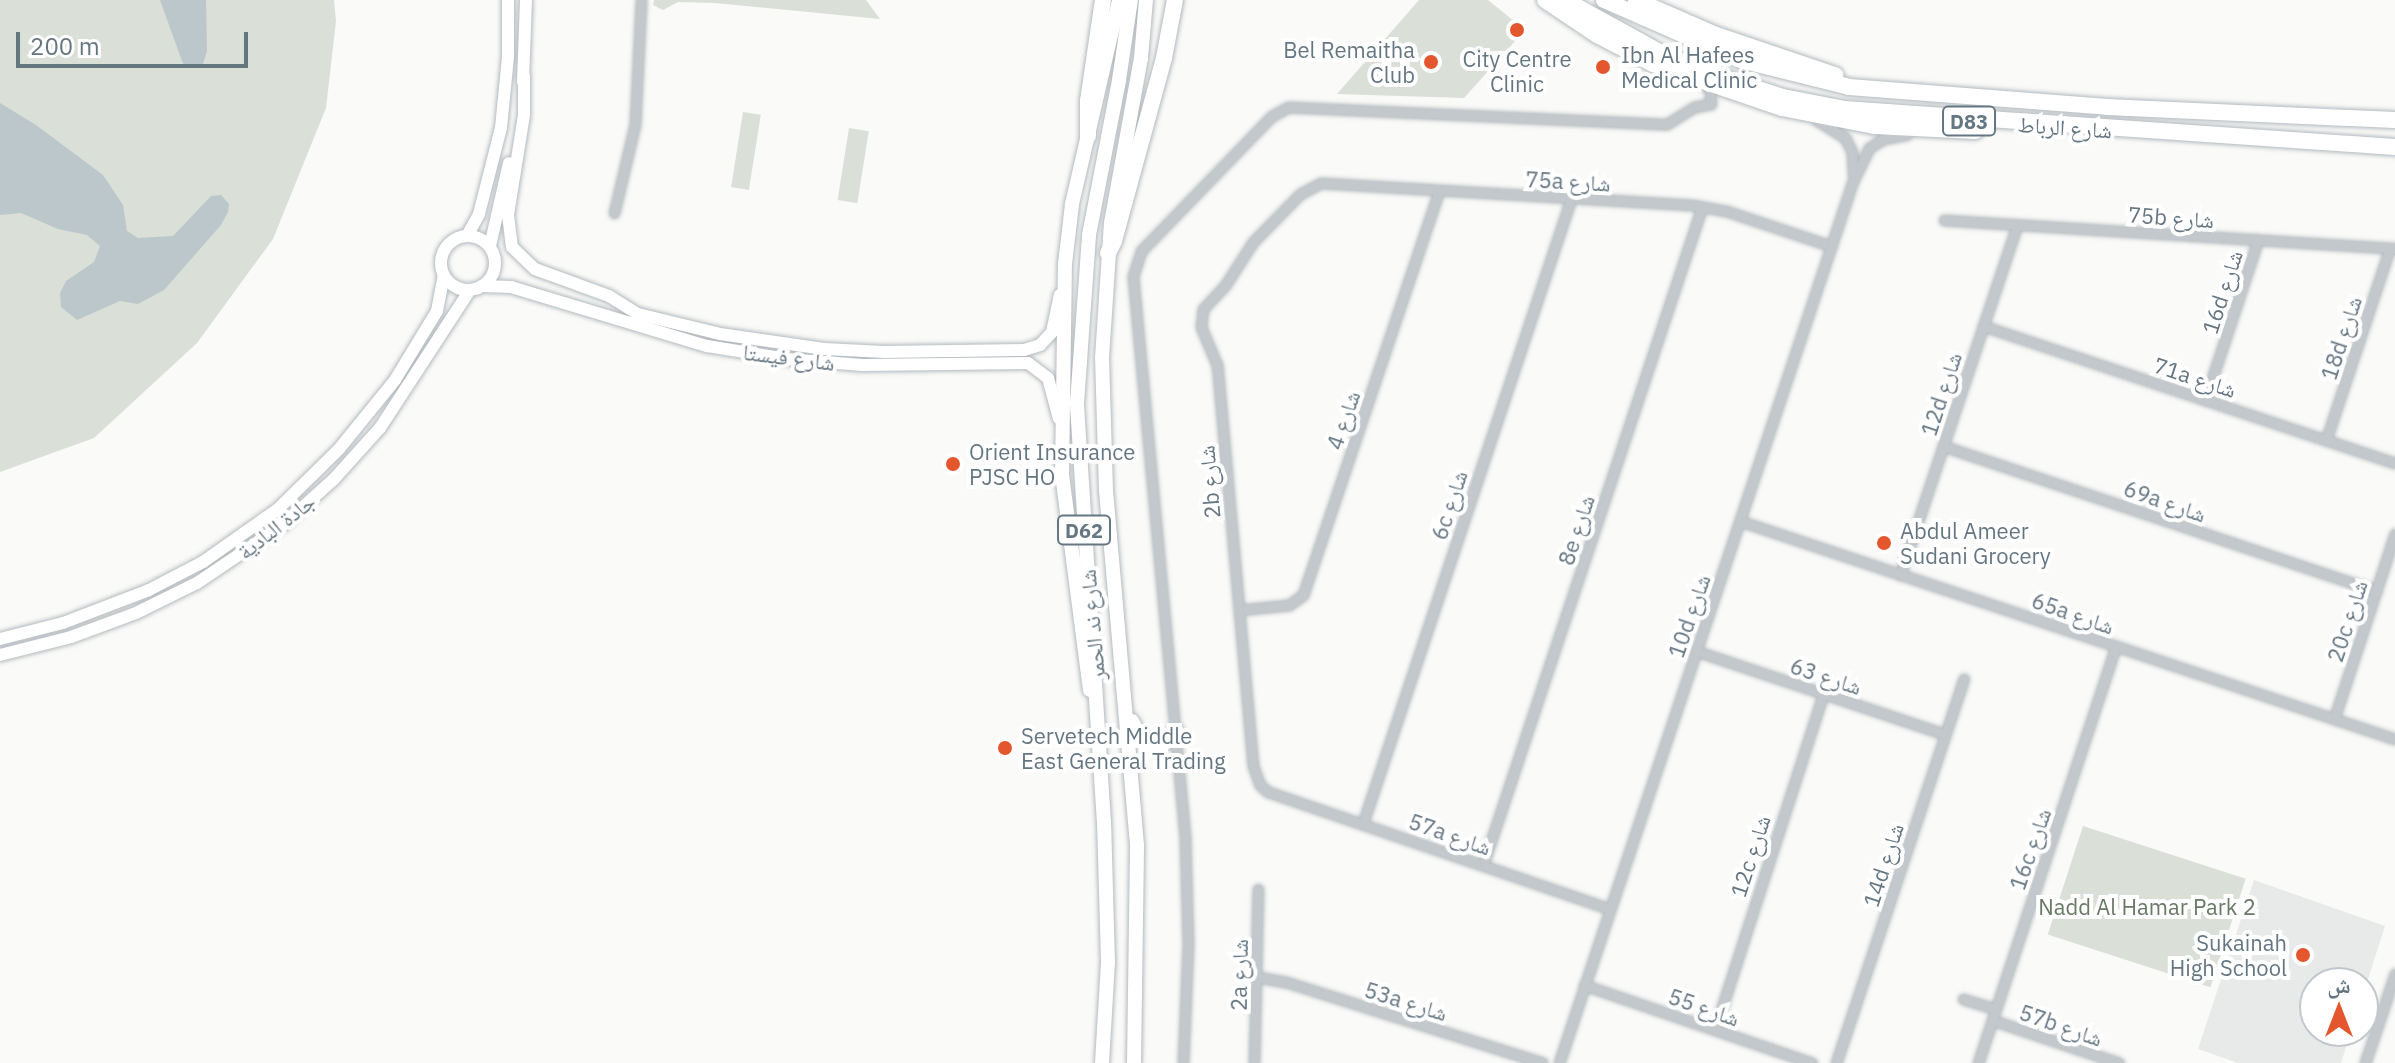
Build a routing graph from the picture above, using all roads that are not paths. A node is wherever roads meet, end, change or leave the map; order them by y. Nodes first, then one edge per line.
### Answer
1 (508, 0) edge
2 (526, 0) edge
3 (641, 0) edge
4 (1103, 0) edge
5 (1116, 0) edge
6 (1131, 0) edge
7 (1146, 0) edge
8 (1156, 0) edge
9 (1175, 0) edge
10 (1545, 0) edge
11 (1565, 0) edge
12 (1604, 0) edge
13 (1636, 0) edge
14 (1141, 58) junction
15 (524, 76) junction
16 (1709, 86) junction
17 (1886, 92) junction
18 (1805, 114) junction
19 (2395, 117) edge
20 (2105, 129) junction
21 (1947, 131) junction
22 (1088, 136) junction
23 (2395, 147) edge
24 (1853, 181) junction
25 (1439, 191) junction
26 (1300, 194) joint
27 (1571, 199) junction
28 (1702, 207) junction
29 (614, 213) dead end
30 (1944, 220) dead end
31 (2017, 225) junction
32 (467, 236) junction
33 (2258, 240) junction
34 (490, 246) junction
35 (1831, 246) junction
36 (2392, 248) edge
37 (1108, 253) junction
38 (1065, 264) junction
39 (444, 276) junction
40 (476, 288) junction
41 (1983, 326) junction
42 (960, 351) junction
43 (950, 365) junction
44 (2205, 400) junction
45 (1060, 427) junction
46 (2326, 440) junction
47 (1943, 446) junction
48 (2395, 463) edge
49 (1740, 521) junction
50 (2395, 534) edge
51 (1900, 575) junction
52 (2376, 591) junction
53 (1239, 610) junction
54 (0, 639) edge
55 (2116, 646) junction
56 (1696, 651) junction
57 (0, 655) edge
58 (1964, 679) dead end
59 (1823, 694) junction
60 (1100, 713) junction
61 (1128, 713) junction
62 (2334, 719) junction
63 (1176, 730) junction
64 (1944, 734) junction
65 (2395, 739) edge
66 (1278, 795) joint
67 (1363, 823) junction
68 (1483, 865) junction
69 (1258, 889) dead end
70 (1610, 909) junction
71 (2395, 974) edge
72 (1257, 977) junction
73 (1584, 985) junction
74 (1963, 999) dead end
75 (1996, 1009) junction
76 (1992, 1020) junction
77 (1715, 1029) junction
78 (1105, 1063) edge
79 (1134, 1063) edge
80 (1183, 1063) edge
81 (1254, 1063) edge
82 (1543, 1063) edge
83 (1559, 1063) edge
84 (1812, 1063) edge
85 (1836, 1063) edge
86 (1978, 1063) edge
87 (2119, 1063) edge
88 (2365, 1063) edge

1 - 32 street
2 - 15 street
3 - 29 street
4 - 22 highway
5 - 22 main road
6 - 60 main road, شارع ند الحمر / D62
7 - 14 main road, شارع ند الحمر / D62
8 - 14 main road
9 - 37 highway
10 - 16 highway
11 - 20 highway, شارع الرباط / D83
12 - 17 highway, شارع الرباط / D83
13 - 17 highway
14 - 37 main road, شارع ند الحمر / D62
15 - 34 street
15 - 42 street, شارع فيستا
16 - 18 highway
16 - 63 street
17 - 19 highway, شارع الرباط / D83
18 - 21 highway
18 - 24 street, 10d شارع
20 - 21 highway
20 - 23 highway, شارع الرباط / D83
21 - 24 street, 10d شارع
22 - 38 main road
24 - 35 street, 10d شارع
25 - 26 street, 75a شارع
25 - 27 street, 75a شارع
25 - 53 street, شارع 4
26 - 53 street, 2b شارع
27 - 28 street, 75a شارع
27 - 67 street, 6c شارع
28 - 35 street, 75a شارع
28 - 68 street, 8e شارع
30 - 31 street, 75b شارع
31 - 33 street, 75b شارع
31 - 41 street, 12d شارع
32 - 34 street
32 - 39 street
33 - 36 street, 75b شارع
33 - 44 street, 16d شارع
34 - 40 street
35 - 49 street, 10d شارع
36 - 46 street, 18d شارع
37 - 61 main road, شارع ند الحمر / D62
38 - 42 street, شارع فيستا
38 - 45 main road
39 - 40 street
39 - 54 street, جادة البادية
40 - 43 street, شارع فيستا
40 - 57 street, جادة البادية
41 - 44 street, 71a شارع
41 - 47 street, 12d شارع
42 - 43 street
43 - 45 street, شارع فيستا
44 - 46 street, 71a شارع
45 - 60 main road
46 - 48 street, 71a شارع
47 - 51 street, 12d شارع
47 - 52 street, 69a شارع
49 - 51 street, 65a شارع
49 - 56 street, 10d شارع
50 - 52 street, 20c شارع
51 - 55 street, 65a شارع
52 - 62 street, 20c شارع
53 - 66 street, 2b شارع
55 - 62 street, 65a شارع
55 - 75 street, 16c شارع
56 - 59 street, شارع 63
56 - 70 street, 10d شارع
58 - 64 street, 14d شارع
59 - 64 street, شارع 63
59 - 77 street, 12c شارع
60 - 78 main road, شارع ند الحمر / D62
61 - 63 main road
61 - 79 main road, شارع ند الحمر / D62
62 - 65 street, 65a شارع
63 - 80 street
64 - 85 street, 14d شارع
66 - 67 street, 57a شارع
67 - 68 street, 57a شارع
68 - 70 street, 57a شارع
69 - 72 street, 2a شارع
70 - 73 street, 10d شارع
71 - 88 street
72 - 81 street, 2a شارع
72 - 82 street, 53a شارع
73 - 77 street, شارع 55
73 - 83 street, 10d شارع
74 - 75 street
75 - 76 street, 16c شارع
76 - 86 street, 16c شارع
76 - 87 street, 57b شارع
77 - 84 street, شارع 55

